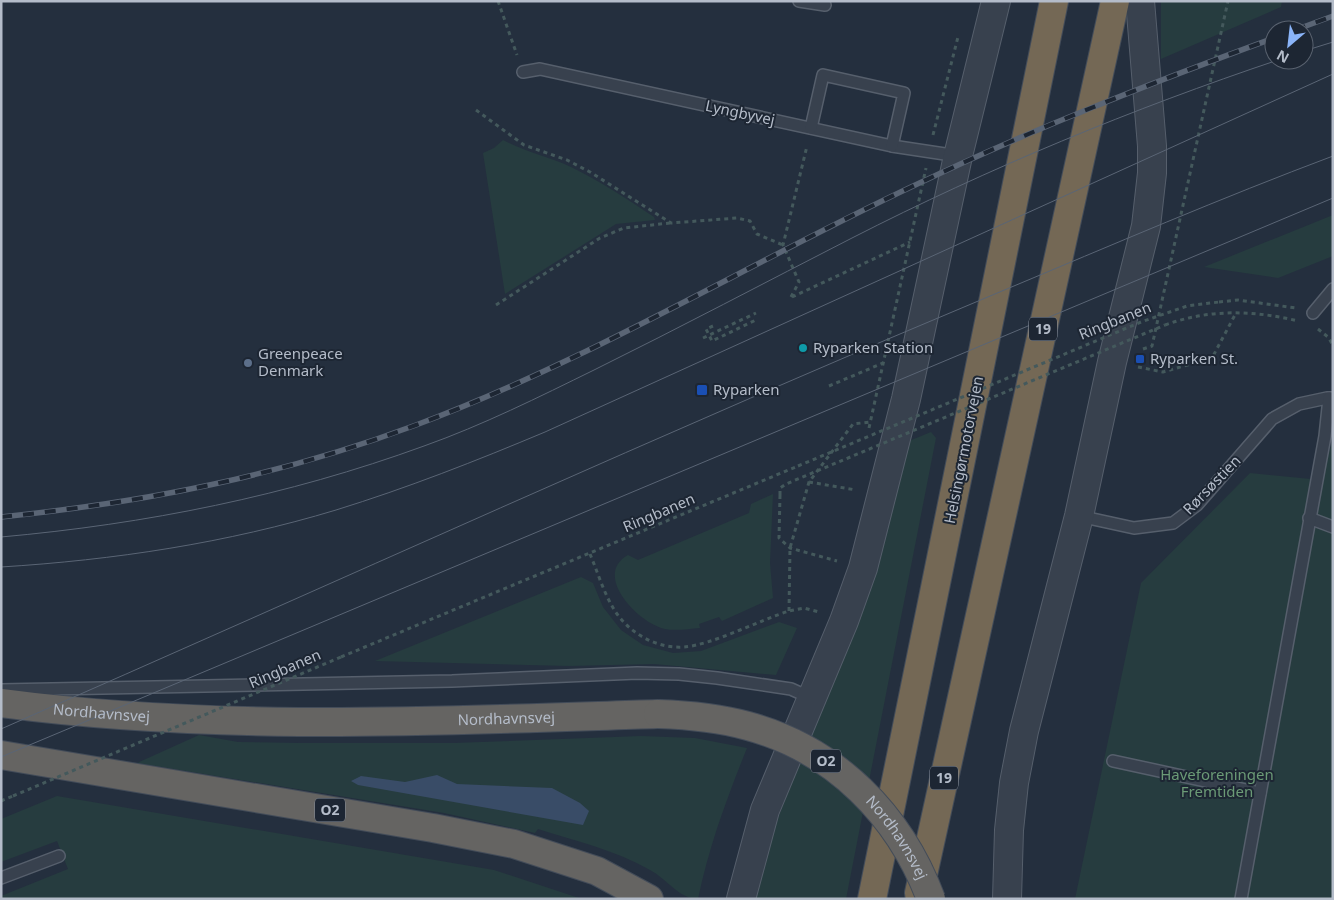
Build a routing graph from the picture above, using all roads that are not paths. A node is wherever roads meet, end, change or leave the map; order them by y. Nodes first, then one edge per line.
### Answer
1 (799, 1) edge
2 (996, 1) edge
3 (1054, 1) edge
4 (1115, 1) edge
5 (1140, 1) edge
6 (825, 5) dead end
7 (523, 72) road end
8 (811, 128) junction
9 (892, 146) junction
10 (958, 156) junction
11 (1333, 289) edge
12 (1313, 313) road end
13 (1331, 398) edge
14 (1079, 516) junction
15 (1309, 518) junction
16 (1333, 527) edge
17 (1, 690) edge
18 (811, 698) junction
19 (1, 703) edge
20 (1, 756) edge
21 (1113, 761) dead end
22 (1260, 792) junction
23 (59, 856) dead end
24 (1, 878) edge
25 (649, 899) edge
26 (741, 899) edge
27 (872, 899) edge
28 (918, 899) edge
29 (931, 899) edge
30 (1007, 899) edge
31 (1241, 899) edge

1 - 6 lane
2 - 10 street
3 - 27 highway, Helsingørmotorvejen
4 - 28 highway, 19
5 - 14 street
7 - 8 lane, Lyngbyvej
8 - 9 lane, Lyngbyvej
8 - 9 lane
9 - 10 lane, Lyngbyvej
10 - 18 street
11 - 12 lane
13 - 14 lane, Rørsøstien
13 - 15 lane, Rørsøstien
14 - 30 street
15 - 16 lane
15 - 22 lane, Rørsøstien
17 - 18 lane
18 - 26 street
19 - 29 highway, Nordhavnsvej / O2, bridge
20 - 25 highway, O2
21 - 22 lane
22 - 31 lane, Rørsøstien
23 - 24 lane

